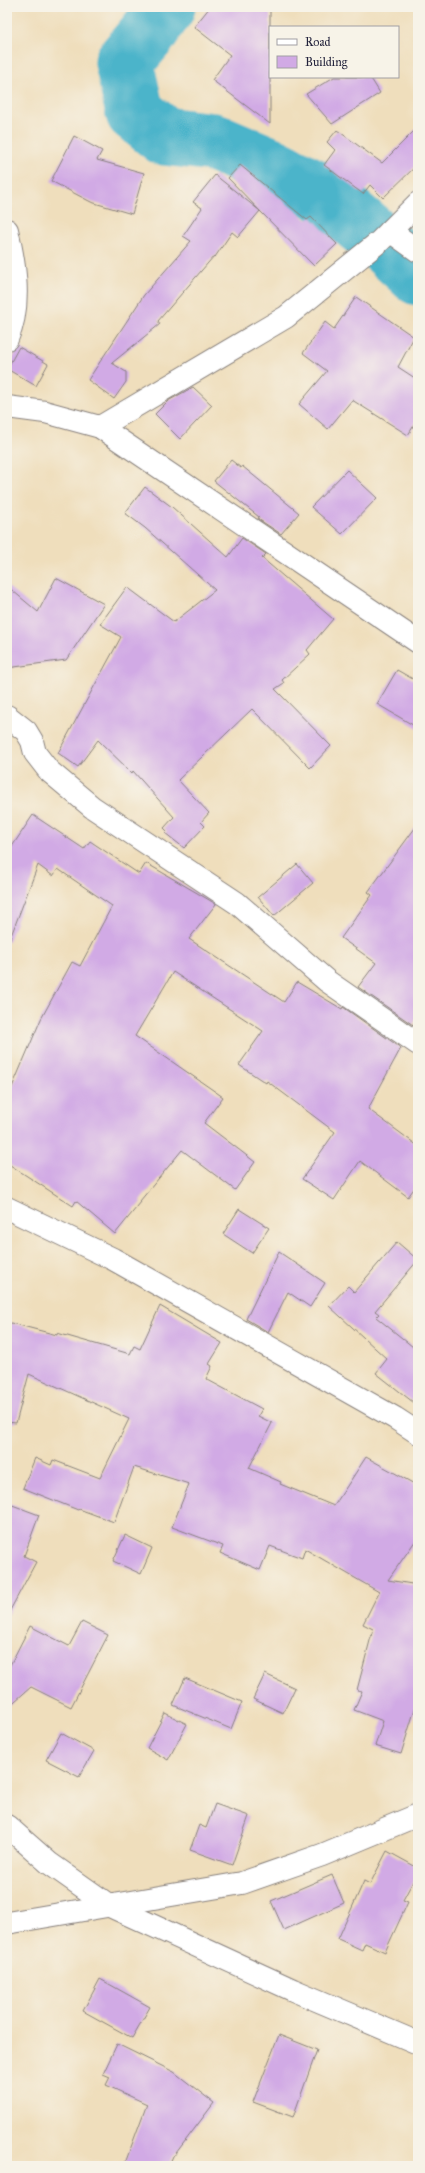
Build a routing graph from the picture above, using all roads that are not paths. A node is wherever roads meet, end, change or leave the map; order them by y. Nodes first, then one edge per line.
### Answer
1 (418, 203) edge
2 (7, 230) edge
3 (390, 231) junction
4 (418, 251) edge
5 (7, 339) edge
6 (7, 407) edge
7 (100, 427) junction
8 (418, 642) edge
9 (7, 716) edge
10 (418, 1044) edge
11 (7, 1208) edge
12 (418, 1433) edge
13 (418, 1815) edge
14 (7, 1826) edge
15 (110, 1906) junction
16 (7, 1923) edge
17 (418, 2043) edge

1 - 3 street
2 - 5 street
3 - 4 street
3 - 7 street
6 - 7 street
7 - 8 street
9 - 10 street
11 - 12 street
13 - 15 street
14 - 15 street
15 - 16 street
15 - 17 street

